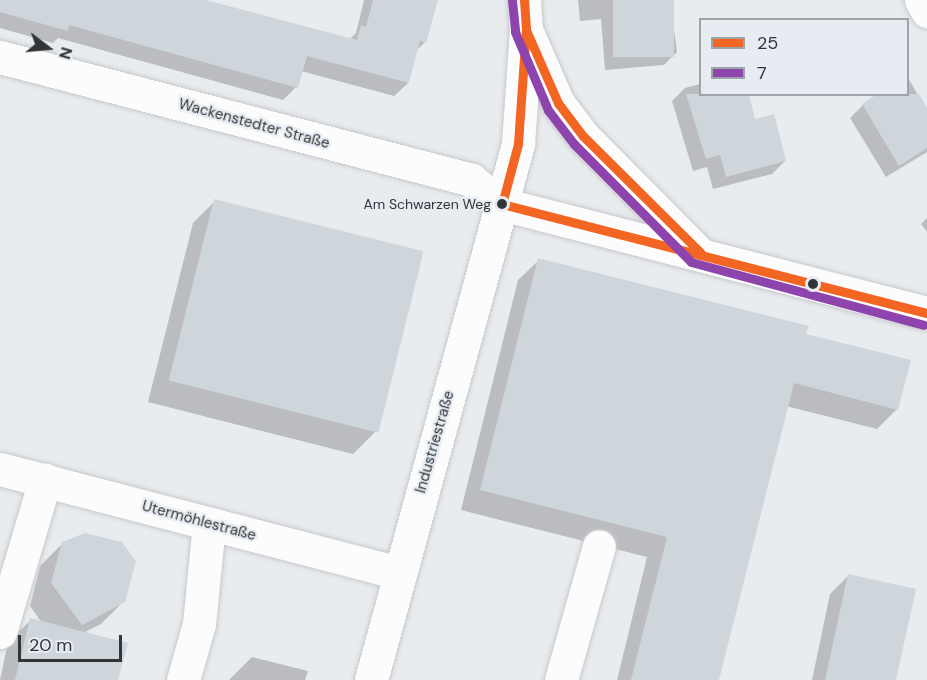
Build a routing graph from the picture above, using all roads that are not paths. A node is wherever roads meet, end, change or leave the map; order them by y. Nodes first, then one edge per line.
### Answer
1 (921, 0) edge
2 (927, 11) edge
3 (525, 15) edge
4 (0, 57) edge
5 (501, 204) junction
6 (699, 253) junction
7 (927, 313) edge
8 (0, 469) edge
9 (45, 480) junction
10 (209, 523) junction
11 (600, 546) dead end
12 (399, 573) junction
13 (0, 632) edge
14 (183, 680) edge
15 (371, 680) edge
16 (561, 680) edge

1 - 2 street
3 - 5 street
3 - 6 street
4 - 5 street, Wackenstedter Straße
5 - 6 street
5 - 12 street, Industriestraße
6 - 7 street
8 - 9 street, Utermöhlestraße
9 - 10 street, Utermöhlestraße
9 - 13 street
10 - 12 street, Utermöhlestraße
10 - 14 street
11 - 16 street
12 - 15 street, Industriestraße

